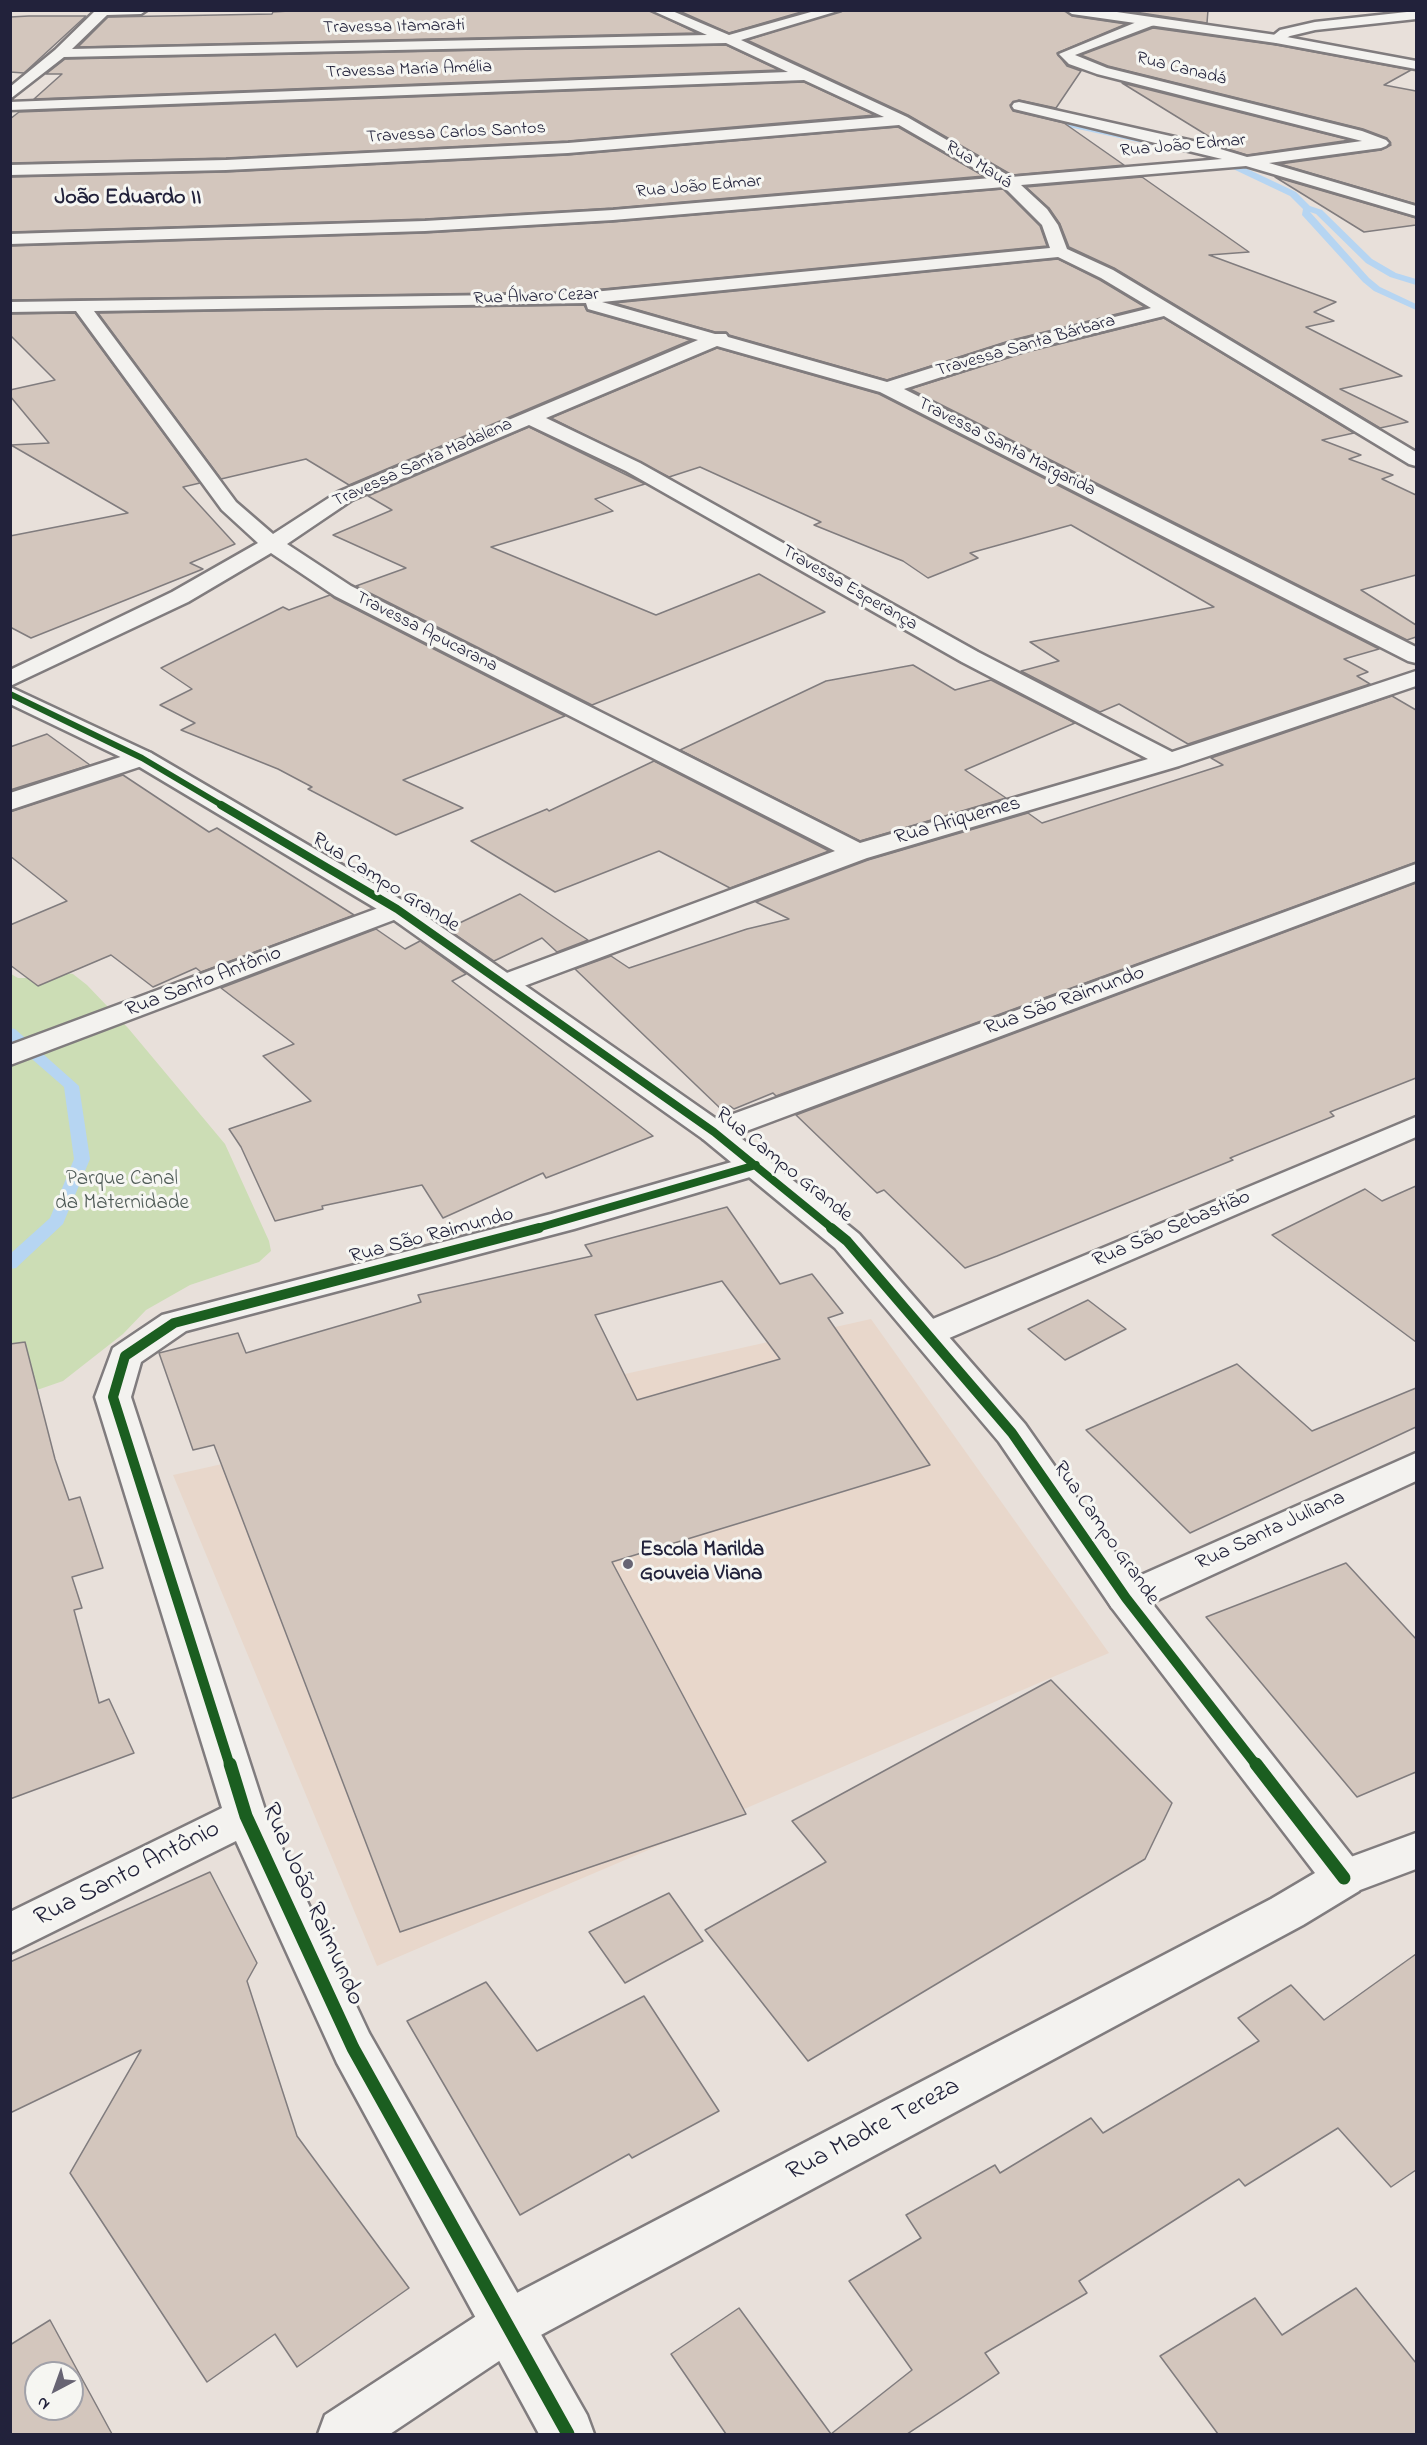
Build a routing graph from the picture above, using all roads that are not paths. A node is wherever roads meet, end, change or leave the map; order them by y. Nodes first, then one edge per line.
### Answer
1 (141, 10) edge
2 (657, 10) edge
3 (835, 10) edge
4 (1072, 10) edge
5 (103, 11) edge
6 (1416, 15) edge
7 (1149, 22) junction
8 (728, 39) junction
9 (1276, 39) junction
10 (60, 53) junction
11 (1416, 65) edge
12 (809, 75) junction
13 (10, 95) edge
14 (10, 106) edge
15 (1019, 106) dead end
16 (902, 120) junction
17 (1376, 139) joint
18 (1244, 162) junction
19 (10, 170) edge
20 (1007, 181) junction
21 (1416, 211) edge
22 (10, 239) edge
23 (1060, 252) junction
24 (572, 299) junction
25 (10, 307) edge
26 (82, 307) junction
27 (1166, 310) junction
28 (719, 338) junction
29 (887, 387) junction
30 (527, 417) junction
31 (1416, 460) edge
32 (272, 544) junction
33 (1416, 656) edge
34 (1416, 678) edge
35 (10, 679) edge
36 (10, 694) edge
37 (142, 758) junction
38 (1170, 761) junction
39 (10, 802) edge
40 (857, 852) junction
41 (1416, 872) edge
42 (398, 909) junction
43 (506, 983) junction
44 (10, 1056) edge
45 (1416, 1126) edge
46 (714, 1132) junction
47 (756, 1165) junction
48 (928, 1334) junction
49 (124, 1356) joint
50 (1416, 1466) edge
51 (1126, 1599) junction
52 (246, 1816) junction
53 (1416, 1851) edge
54 (1344, 1878) junction
55 (10, 1934) edge
56 (508, 2325) junction
57 (344, 2434) edge
58 (568, 2434) edge

1 - 5 street
2 - 8 street, Rua Mauá
3 - 8 street
4 - 7 street
5 - 10 street
6 - 9 street
7 - 9 street
7 - 17 street, Rua Canadá
8 - 10 street, Travessa Itamarati
8 - 12 street, Rua Mauá
9 - 11 street
10 - 13 street
12 - 14 street, Travessa Maria Amélia
12 - 16 street, Rua Mauá
15 - 18 street
16 - 19 street, Travessa Carlos Santos
16 - 20 street, Rua Mauá
17 - 18 street, Rua João Edmar
18 - 20 street, Rua João Edmar
18 - 21 street
20 - 22 street, Rua João Edmar
20 - 23 street, Rua Mauá
23 - 24 street, Rua Álvaro Cezar
23 - 27 street
24 - 26 street, Rua Álvaro Cezar
24 - 28 street, Travessa Santa Margarida
25 - 26 street, Rua Álvaro Cezar
26 - 32 street, Travessa Apucarana
27 - 29 street, Travessa Santa Bárbara
27 - 31 street
28 - 29 street, Travessa Santa Margarida
28 - 30 street, Travessa Santa Madalena
29 - 33 street, Travessa Santa Margarida
30 - 32 street, Travessa Santa Madalena
30 - 38 street, Travessa Esperança
32 - 35 street, Travessa Santa Madalena
32 - 40 street, Travessa Apucarana
34 - 38 street, Rua Ariquemes
36 - 37 street, Rua Campo Grande
37 - 39 street
37 - 42 street, Rua Campo Grande
38 - 40 street, Rua Ariquemes
40 - 43 street, Rua Ariquemes
41 - 46 street, Rua São Raimundo
42 - 43 street, Rua Campo Grande
42 - 44 street, Rua Santo Antônio
43 - 46 street, Rua Campo Grande
45 - 48 street, Rua São Sebastião
46 - 47 street, Rua Campo Grande
47 - 48 street, Rua Campo Grande
47 - 49 street, Rua São Raimundo
48 - 51 street, Rua Campo Grande
49 - 52 street, Rua João Raimundo
50 - 51 street, Rua Santa Juliana
51 - 54 street, Rua Campo Grande
52 - 55 street, Rua Santo Antônio
52 - 56 street, Rua João Raimundo
53 - 54 street, Rua Madre Tereza
54 - 56 street, Rua Madre Tereza
56 - 57 street, Rua Madre Tereza
56 - 58 street, Rua João Raimundo

